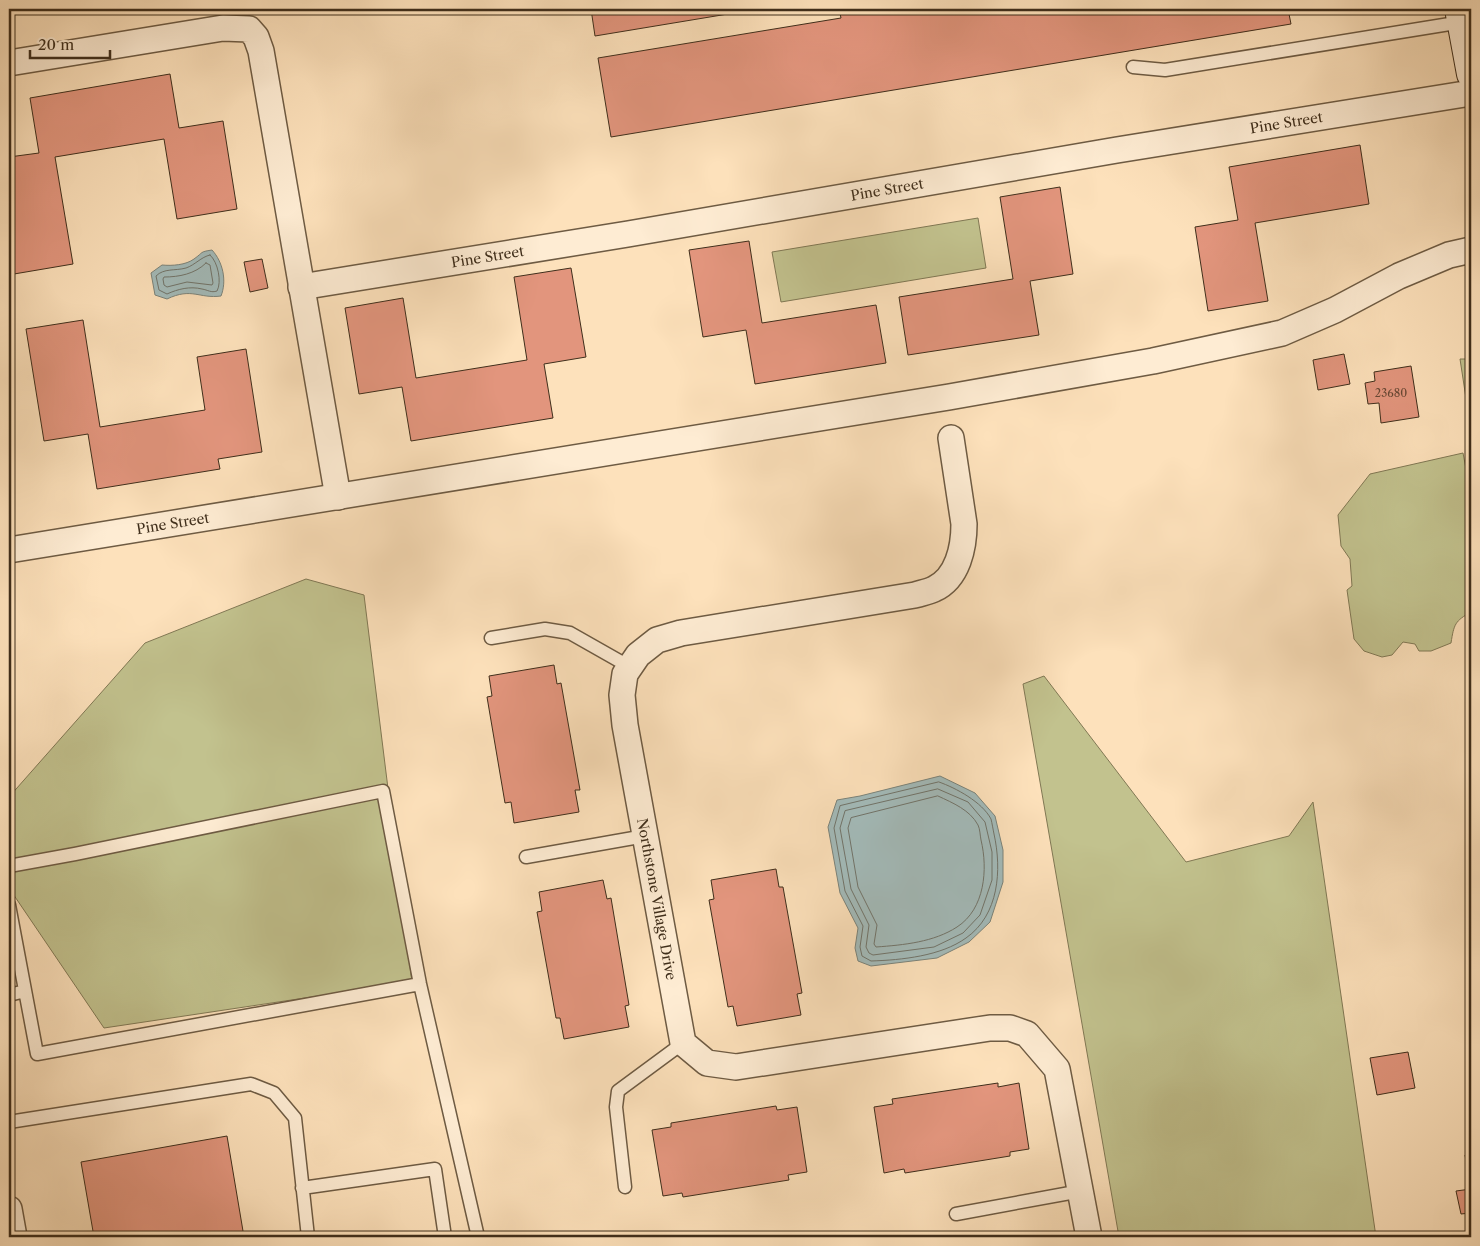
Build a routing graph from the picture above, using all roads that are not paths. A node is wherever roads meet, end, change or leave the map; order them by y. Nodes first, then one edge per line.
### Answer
1 (1460, 15) edge
2 (9, 62) edge
3 (1133, 67) dead end
4 (1471, 74) edge
5 (1471, 93) edge
6 (1471, 250) edge
7 (301, 287) junction
8 (951, 438) dead end
9 (338, 497) junction
10 (9, 550) edge
11 (491, 638) dead end
12 (630, 666) junction
13 (645, 836) junction
14 (526, 857) dead end
15 (9, 866) edge
16 (9, 905) edge
17 (420, 984) junction
18 (25, 991) junction
19 (9, 995) edge
20 (683, 1044) junction
21 (9, 1122) edge
22 (625, 1187) dead end
23 (302, 1188) junction
24 (1081, 1191) junction
25 (9, 1209) edge
26 (956, 1214) dead end
27 (14, 1237) edge
28 (308, 1237) edge
29 (445, 1237) edge
30 (478, 1237) edge
31 (1089, 1237) edge

1 - 3 lane
1 - 4 main road
2 - 7 street
5 - 7 street, Pine Street
6 - 9 street, Pine Street
7 - 9 street
8 - 12 street, Northstone Village Drive
9 - 10 street, Pine Street
11 - 12 lane
12 - 13 street, Northstone Village Drive
13 - 14 lane
13 - 20 street, Northstone Village Drive
15 - 17 lane
16 - 18 lane
17 - 18 lane
17 - 30 lane
18 - 19 lane
20 - 22 lane
20 - 24 street
21 - 23 lane
23 - 28 lane
23 - 29 lane
24 - 26 lane
24 - 31 street
25 - 27 street

